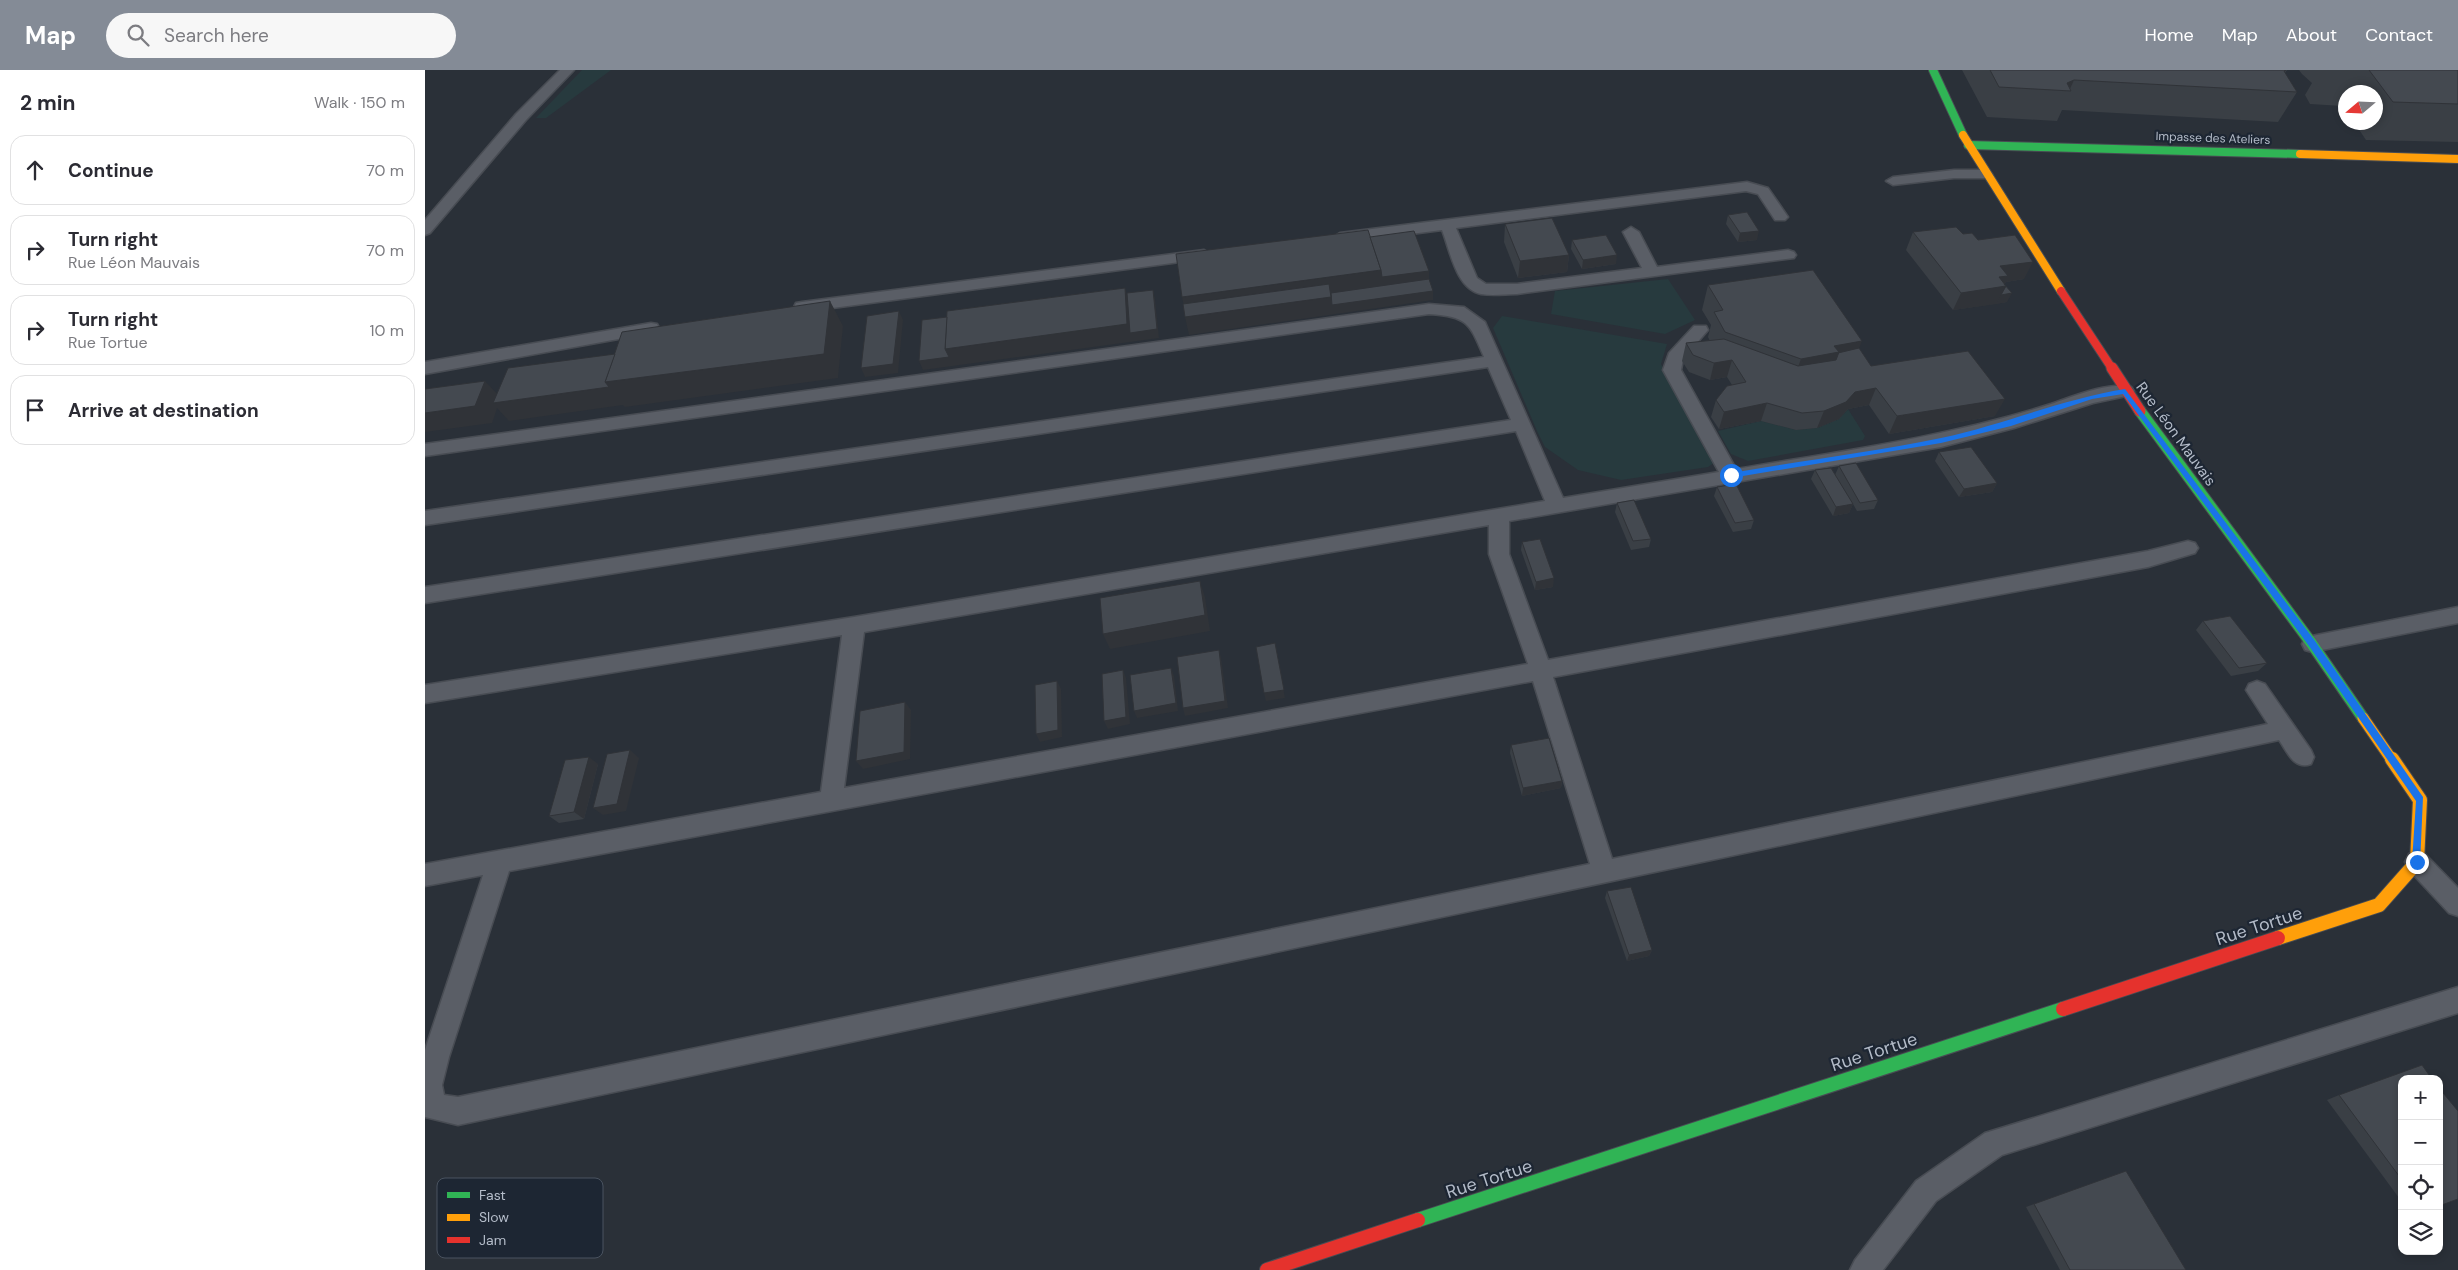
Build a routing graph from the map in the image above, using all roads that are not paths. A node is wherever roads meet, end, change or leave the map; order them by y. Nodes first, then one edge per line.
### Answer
1 (567, 70) edge
2 (1933, 70) edge
3 (1968, 145) junction
4 (2458, 159) edge
5 (1985, 174) junction
6 (1893, 181) dead end
7 (1780, 217) dead end
8 (1447, 224) junction
9 (425, 230) edge
10 (1631, 232) dead end
11 (1329, 239) edge
12 (1220, 253) edge
13 (1788, 255) dead end
14 (1652, 272) junction
15 (787, 309) edge
16 (671, 325) edge
17 (1699, 330) dead end
18 (1494, 362) junction
19 (425, 368) edge
20 (2125, 391) junction
21 (1522, 424) junction
22 (425, 450) edge
23 (1731, 475) junction
24 (1556, 504) junction
25 (1499, 516) junction
26 (425, 518) edge
27 (2188, 548) dead end
28 (425, 595) edge
29 (2458, 615) edge
30 (854, 625) junction
31 (2312, 644) junction
32 (1541, 671) junction
33 (2257, 690) dead end
34 (425, 694) edge
35 (2284, 730) junction
36 (2303, 757) dead end
37 (831, 801) junction
38 (500, 861) junction
39 (2417, 862) junction
40 (1604, 871) junction
41 (425, 875) edge
42 (2458, 906) edge
43 (2458, 1000) edge
44 (1267, 1270) edge
45 (1865, 1270) edge

1 - 9 lane
2 - 3 street, Rue Léon Mauvais
3 - 4 street, Impasse des Ateliers
3 - 5 street, Rue Léon Mauvais
5 - 6 lane
5 - 20 street, Rue Léon Mauvais
7 - 8 lane
8 - 11 lane
8 - 14 lane
10 - 14 lane
12 - 15 lane
13 - 14 lane
16 - 19 lane
17 - 23 lane
18 - 21 lane
18 - 22 lane
18 - 26 lane
20 - 23 lane
20 - 31 street, Rue Léon Mauvais
21 - 24 lane
21 - 28 lane
23 - 24 lane
24 - 25 lane
25 - 30 lane
25 - 32 lane
27 - 32 lane
29 - 31 lane
30 - 34 lane
30 - 37 lane
31 - 39 street, Rue Léon Mauvais
32 - 37 lane
32 - 40 lane
33 - 35 lane
35 - 36 lane
35 - 40 lane
37 - 38 lane
38 - 40 lane
38 - 41 lane
39 - 42 lane
39 - 44 street, Rue Tortue
43 - 45 lane

